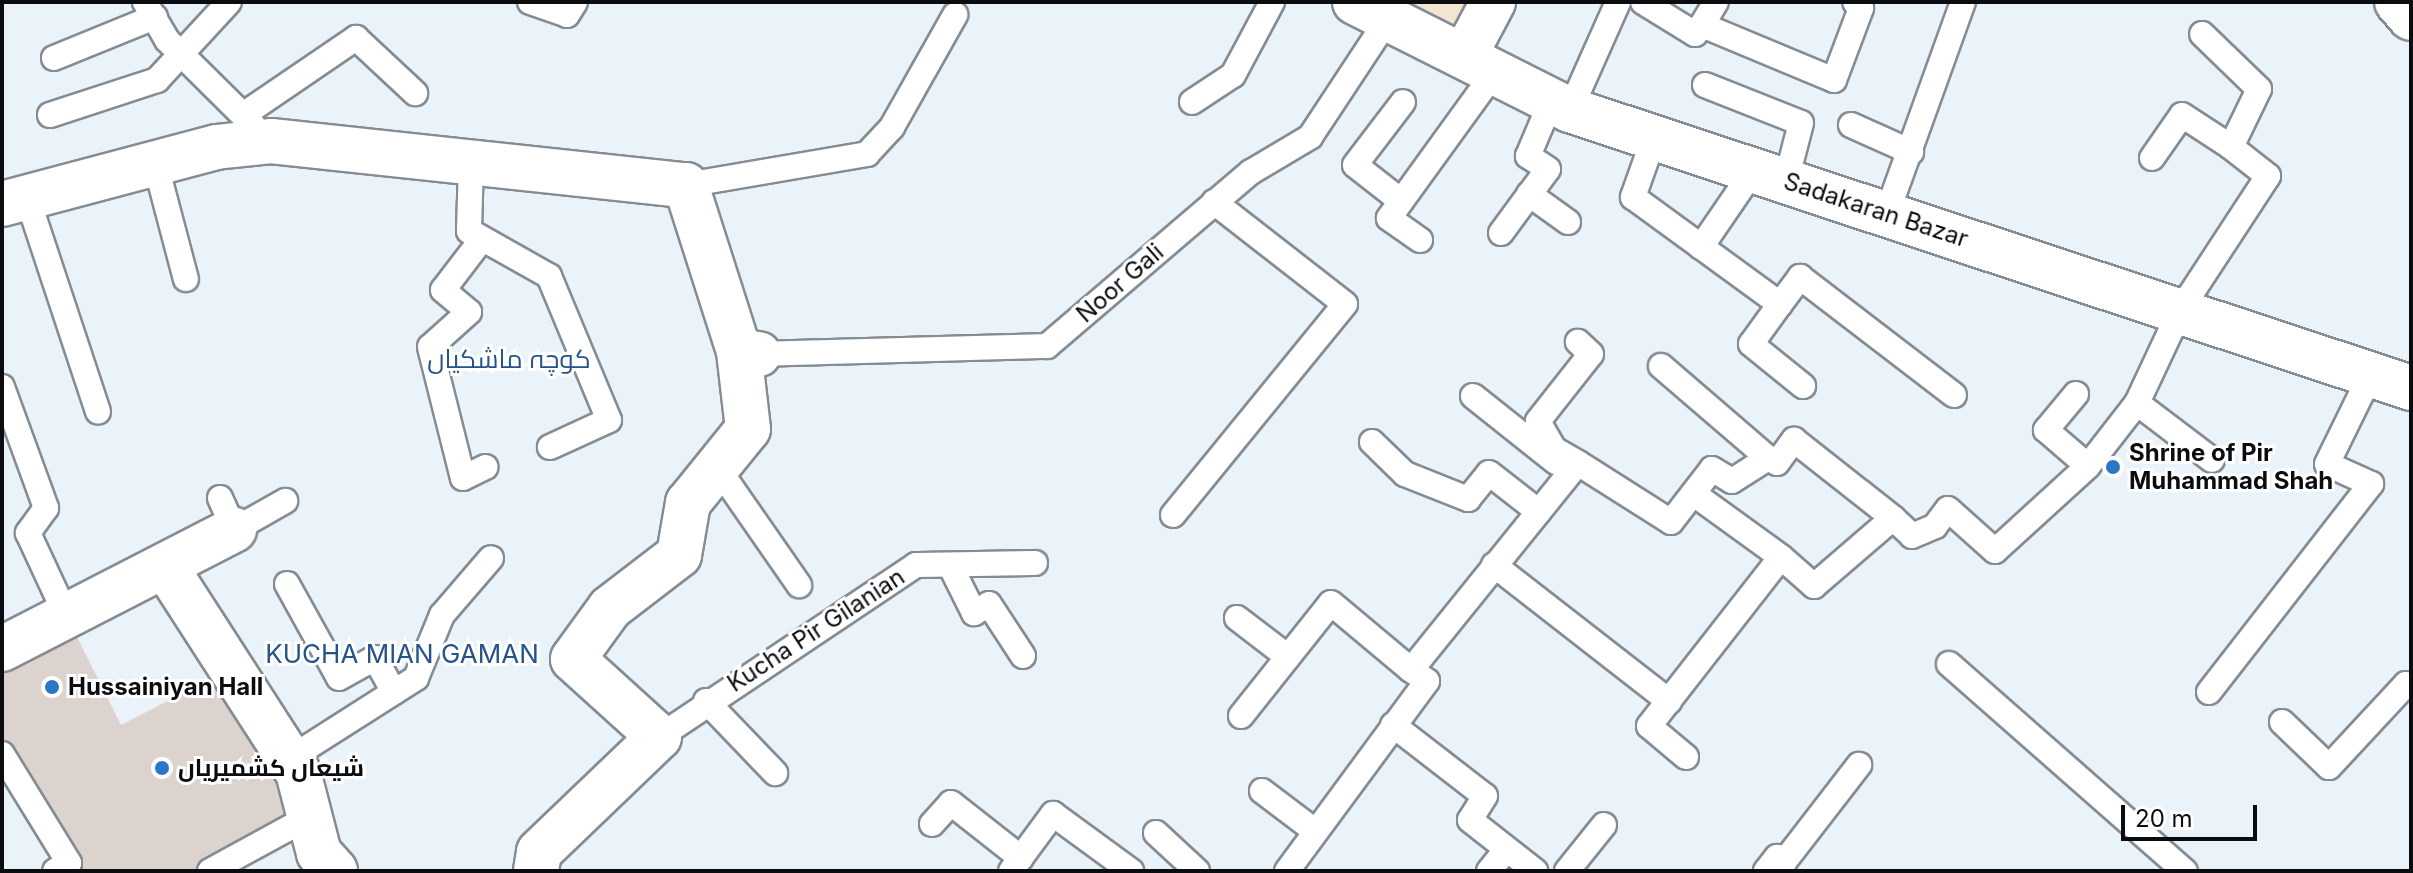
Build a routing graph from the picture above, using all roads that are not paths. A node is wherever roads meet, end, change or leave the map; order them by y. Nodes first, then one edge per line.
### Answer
1 (229, 2) edge
2 (530, 2) edge
3 (575, 2) edge
4 (1272, 2) edge
5 (1493, 2) edge
6 (1618, 2) edge
7 (1643, 2) edge
8 (1716, 2) edge
9 (1855, 2) edge
10 (1963, 2) edge
11 (2397, 2) edge
12 (150, 10) edge
13 (1372, 10) edge
14 (955, 15) dead end
15 (2411, 18) edge
16 (1702, 25) junction
17 (2202, 34) dead end
18 (185, 55) junction
19 (54, 58) dead end
20 (1481, 61) junction
21 (1705, 85) dead end
22 (415, 93) dead end
23 (1192, 102) dead end
24 (1403, 102) dead end
25 (1561, 104) junction
26 (50, 115) dead end
27 (1851, 125) dead end
28 (257, 128) junction
29 (1654, 138) junction
30 (2231, 147) junction
31 (1911, 152) junction
32 (2152, 158) dead end
33 (155, 162) junction
34 (471, 163) junction
35 (1769, 176) junction
36 (686, 185) junction
37 (1529, 194) junction
38 (15, 201) edge
39 (1401, 201) junction
40 (1214, 202) junction
41 (1887, 213) junction
42 (1568, 222) dead end
43 (1501, 233) dead end
44 (482, 239) junction
45 (1420, 240) dead end
46 (1701, 247) junction
47 (186, 279) dead end
48 (1780, 304) junction
49 (2181, 309) junction
50 (1578, 342) dead end
51 (749, 352) junction
52 (1661, 366) dead end
53 (2391, 381) edge
54 (1803, 386) dead end
55 (2, 387) edge
56 (2076, 394) dead end
57 (1954, 395) dead end
58 (1473, 396) dead end
59 (2137, 403) junction
60 (98, 412) dead end
61 (1372, 442) dead end
62 (550, 447) dead end
63 (1768, 458) junction
64 (2212, 460) dead end
65 (2088, 466) junction
66 (486, 467) dead end
67 (717, 467) junction
68 (1574, 468) junction
69 (1694, 494) junction
70 (285, 501) dead end
71 (1539, 512) junction
72 (227, 514) joint
73 (1173, 515) dead end
74 (1893, 518) junction
75 (1781, 557) junction
76 (491, 558) dead end
77 (1035, 563) dead end
78 (950, 565) junction
79 (1494, 565) junction
80 (165, 566) junction
81 (287, 584) dead end
82 (799, 585) dead end
83 (66, 615) junction
84 (1237, 618) dead end
85 (2, 649) edge
86 (1023, 656) dead end
87 (1288, 657) junction
88 (1949, 664) dead end
89 (1411, 670) junction
90 (2411, 688) edge
91 (394, 692) junction
92 (2209, 692) dead end
93 (706, 701) junction
94 (1669, 701) junction
95 (1241, 716) dead end
96 (2282, 722) dead end
97 (1393, 725) junction
98 (659, 737) junction
99 (2, 754) edge
100 (1686, 757) dead end
101 (289, 759) junction
102 (1859, 765) dead end
103 (775, 773) dead end
104 (1262, 791) dead end
105 (309, 817) junction
106 (932, 824) dead end
107 (1604, 825) dead end
108 (1311, 828) junction
109 (1156, 833) dead end
110 (1507, 849) junction
111 (1016, 864) edge
112 (55, 871) edge
113 (210, 871) edge
114 (335, 871) edge
115 (536, 871) edge
116 (1131, 871) edge
117 (1197, 871) edge
118 (1287, 871) edge
119 (1489, 871) edge
120 (1535, 871) edge
121 (1567, 871) edge
122 (1766, 871) edge
123 (2185, 871) edge

1 - 18 lane
2 - 3 lane
4 - 23 lane
5 - 20 street
6 - 25 lane
7 - 16 lane
8 - 16 lane
9 - 16 lane
10 - 31 lane
11 - 15 street
12 - 18 lane
12 - 19 lane
13 - 20 street, Sadakaran Bazar
13 - 40 lane, Noor Gali
14 - 36 lane
17 - 30 lane
18 - 26 lane
18 - 28 lane
20 - 25 street, Sadakaran Bazar
20 - 39 lane
21 - 35 lane
22 - 28 lane
24 - 39 lane
25 - 29 street, Sadakaran Bazar
25 - 37 lane
27 - 31 lane
28 - 33 street
28 - 34 street
29 - 35 street, Sadakaran Bazar
29 - 46 lane
30 - 32 lane
30 - 49 lane
31 - 41 lane
33 - 38 street
33 - 47 lane
34 - 36 street
34 - 44 lane
35 - 41 street, Sadakaran Bazar
35 - 46 lane
36 - 51 street
37 - 42 lane
37 - 43 lane
38 - 60 lane
39 - 45 lane
40 - 51 lane, Noor Gali
40 - 73 lane
41 - 49 street, Sadakaran Bazar
44 - 62 lane
44 - 66 lane
46 - 48 lane
48 - 54 lane
48 - 57 lane
49 - 53 street, Sadakaran Bazar
49 - 59 lane
50 - 68 lane
51 - 67 street
52 - 63 lane
53 - 92 lane
55 - 83 lane
56 - 65 lane
58 - 68 lane
59 - 64 lane
59 - 65 lane
61 - 71 lane
63 - 69 lane
63 - 74 lane
65 - 74 lane
67 - 82 lane
67 - 98 street
68 - 69 lane
68 - 71 lane
69 - 75 lane
70 - 72 lane
71 - 79 lane
72 - 80 street
74 - 75 lane
75 - 94 lane
76 - 91 lane
77 - 78 lane, Kucha Pir Gilanian
78 - 86 lane
78 - 93 lane, Kucha Pir Gilanian
79 - 89 lane
79 - 94 lane
80 - 83 street
80 - 101 street
81 - 91 lane
83 - 85 street
84 - 87 lane
87 - 89 lane
87 - 95 lane
88 - 123 lane
89 - 97 lane
90 - 96 lane
91 - 101 lane
93 - 98 lane, Kucha Pir Gilanian
93 - 103 lane
94 - 100 lane
97 - 108 lane
97 - 110 lane
98 - 115 street
99 - 112 lane
101 - 105 street
102 - 122 lane
104 - 108 lane
105 - 113 lane
105 - 114 street
106 - 111 lane
107 - 121 lane
108 - 118 lane
109 - 117 lane
110 - 119 lane
110 - 120 lane
111 - 116 lane

